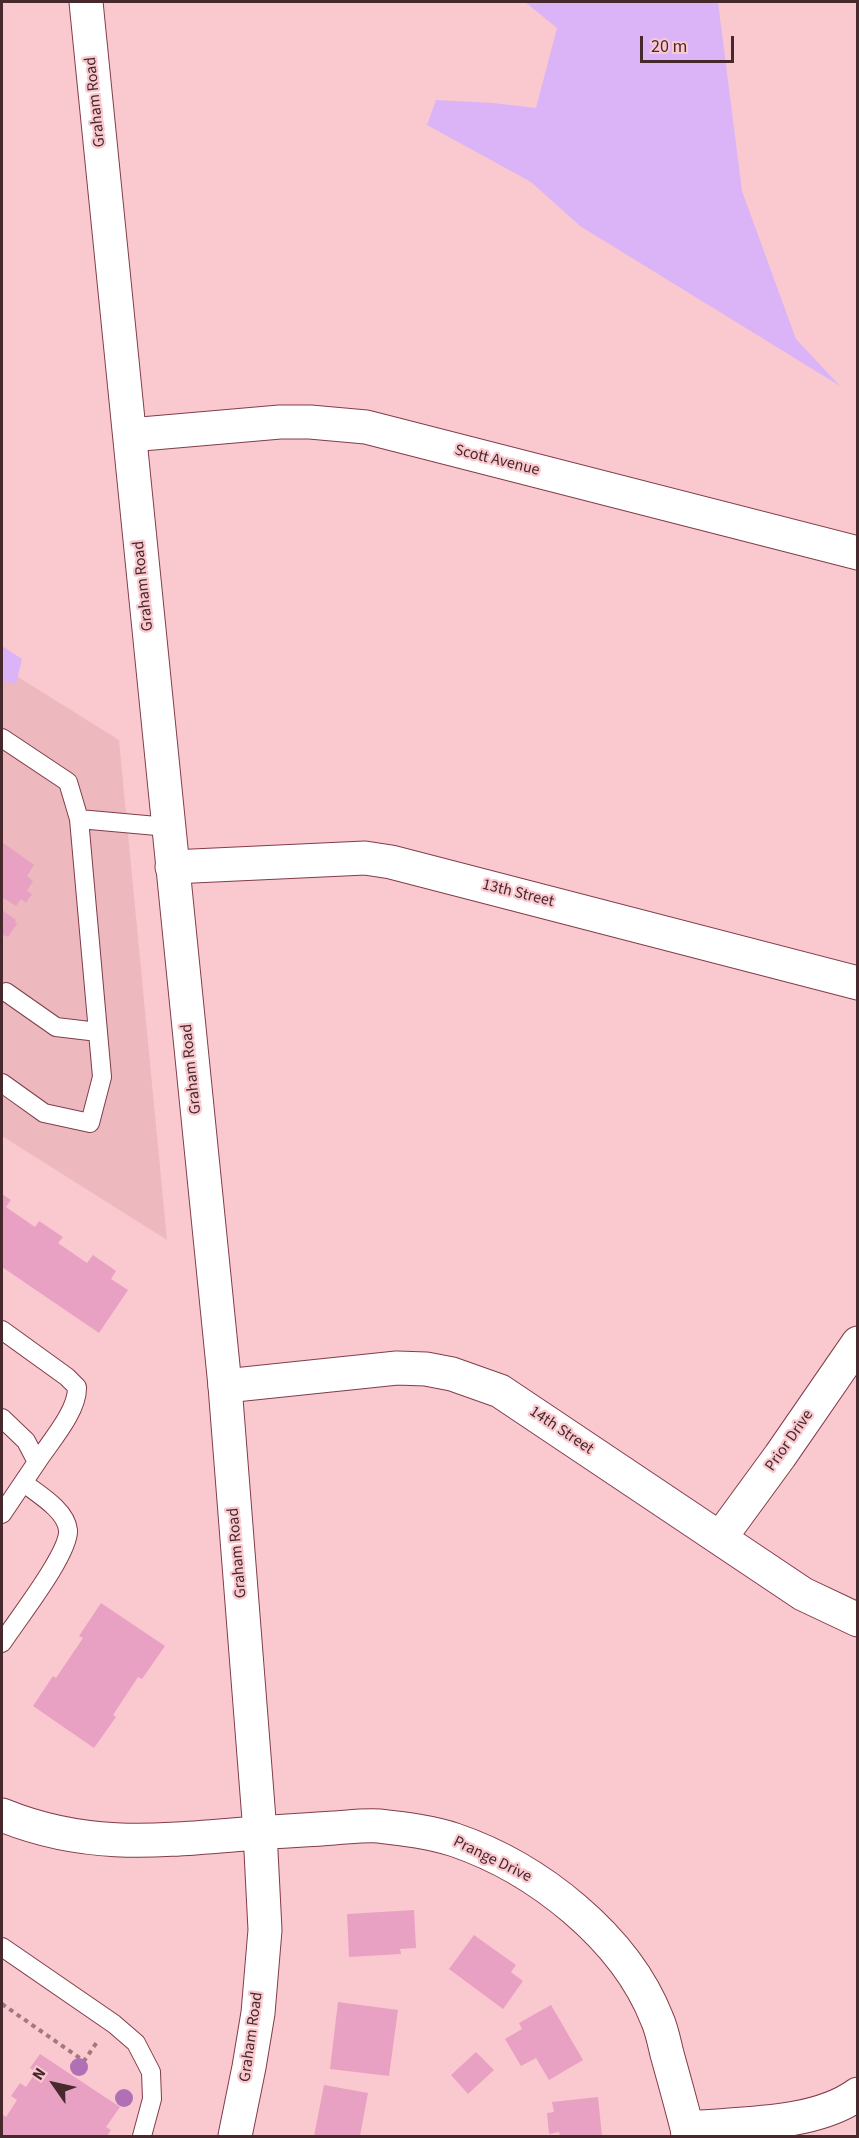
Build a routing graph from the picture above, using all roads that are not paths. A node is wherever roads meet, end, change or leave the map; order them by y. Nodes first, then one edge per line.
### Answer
1 (86, 2) edge
2 (129, 435) junction
3 (858, 553) edge
4 (3, 742) edge
5 (79, 819) junction
6 (168, 827) junction
7 (172, 867) junction
8 (858, 983) edge
9 (6, 992) dead end
10 (98, 1032) junction
11 (2, 1083) edge
12 (2, 1330) edge
13 (858, 1343) edge
14 (225, 1386) junction
15 (2, 1418) edge
16 (37, 1462) junction
17 (24, 1483) junction
18 (2, 1514) edge
19 (720, 1538) junction
20 (858, 1620) edge
21 (2, 1643) edge
22 (2, 1815) edge
23 (260, 1832) junction
24 (2, 1947) edge
25 (858, 2094) edge
26 (688, 2132) edge
27 (142, 2136) edge
28 (235, 2136) edge

1 - 2 street, Graham Road
2 - 3 street, Scott Avenue
2 - 6 street, Graham Road
4 - 5 lane
5 - 6 lane
5 - 10 lane
6 - 7 street, Graham Road
7 - 8 street, 13th Street
7 - 14 street, Graham Road
9 - 10 lane
10 - 11 lane
12 - 16 lane
13 - 19 street, Prior Drive
14 - 19 street, 14th Street
14 - 23 street, Graham Road
15 - 16 lane
16 - 17 lane
17 - 18 lane
17 - 21 lane
19 - 20 street, 14th Street
22 - 23 street, Prange Drive
23 - 26 street, Prange Drive
23 - 28 street, Graham Road
24 - 27 lane
25 - 26 street

